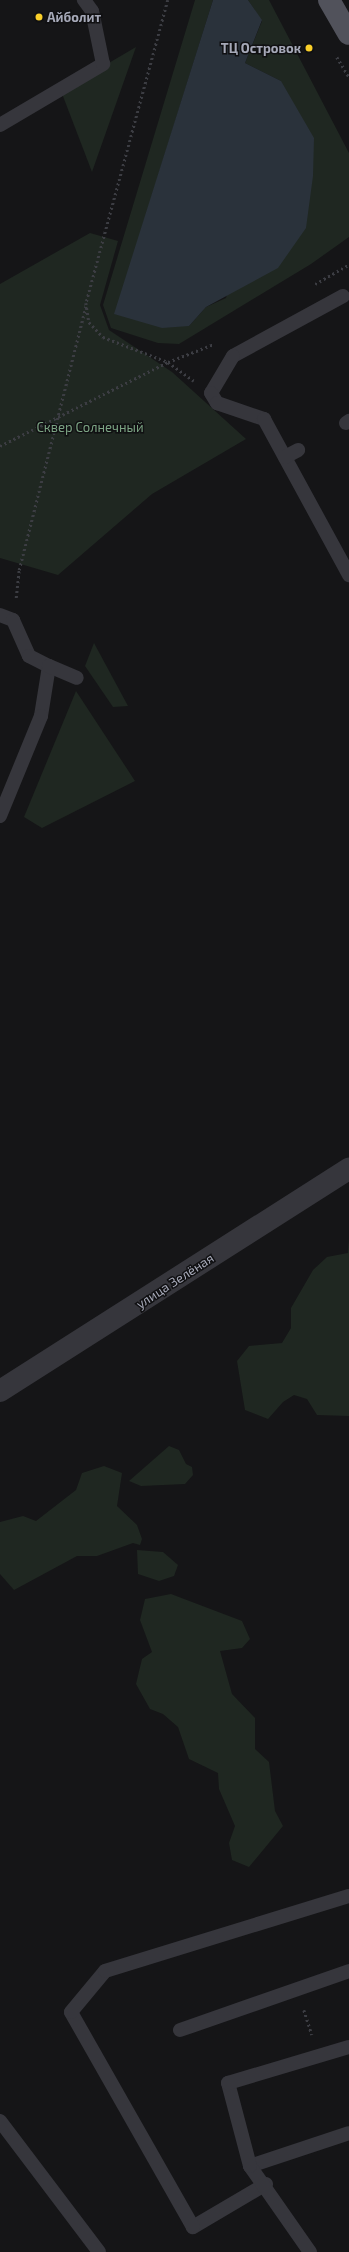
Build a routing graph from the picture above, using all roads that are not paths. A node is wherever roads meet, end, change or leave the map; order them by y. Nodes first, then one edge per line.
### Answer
1 (84, 0) edge
2 (329, 0) edge
3 (349, 34) edge
4 (0, 126) edge
5 (343, 296) dead end
6 (298, 450) dead end
7 (285, 457) junction
8 (349, 575) edge
9 (6, 617) edge
10 (49, 666) junction
11 (77, 678) dead end
12 (0, 816) edge
13 (349, 1169) edge
14 (0, 1390) edge
15 (349, 1896) edge
16 (349, 1971) edge
17 (180, 2030) dead end
18 (349, 2047) edge
19 (0, 2121) edge
20 (349, 2133) edge
21 (250, 2166) junction
22 (266, 2184) junction
23 (99, 2252) edge
24 (310, 2252) edge

1 - 4 lane
2 - 3 main road
5 - 7 lane
6 - 7 lane
7 - 8 lane
9 - 10 lane
10 - 11 lane
10 - 12 lane
13 - 14 street, улица Зелёная
15 - 22 lane
16 - 17 lane
18 - 21 lane
19 - 23 lane
20 - 21 lane
21 - 22 lane
22 - 24 lane

